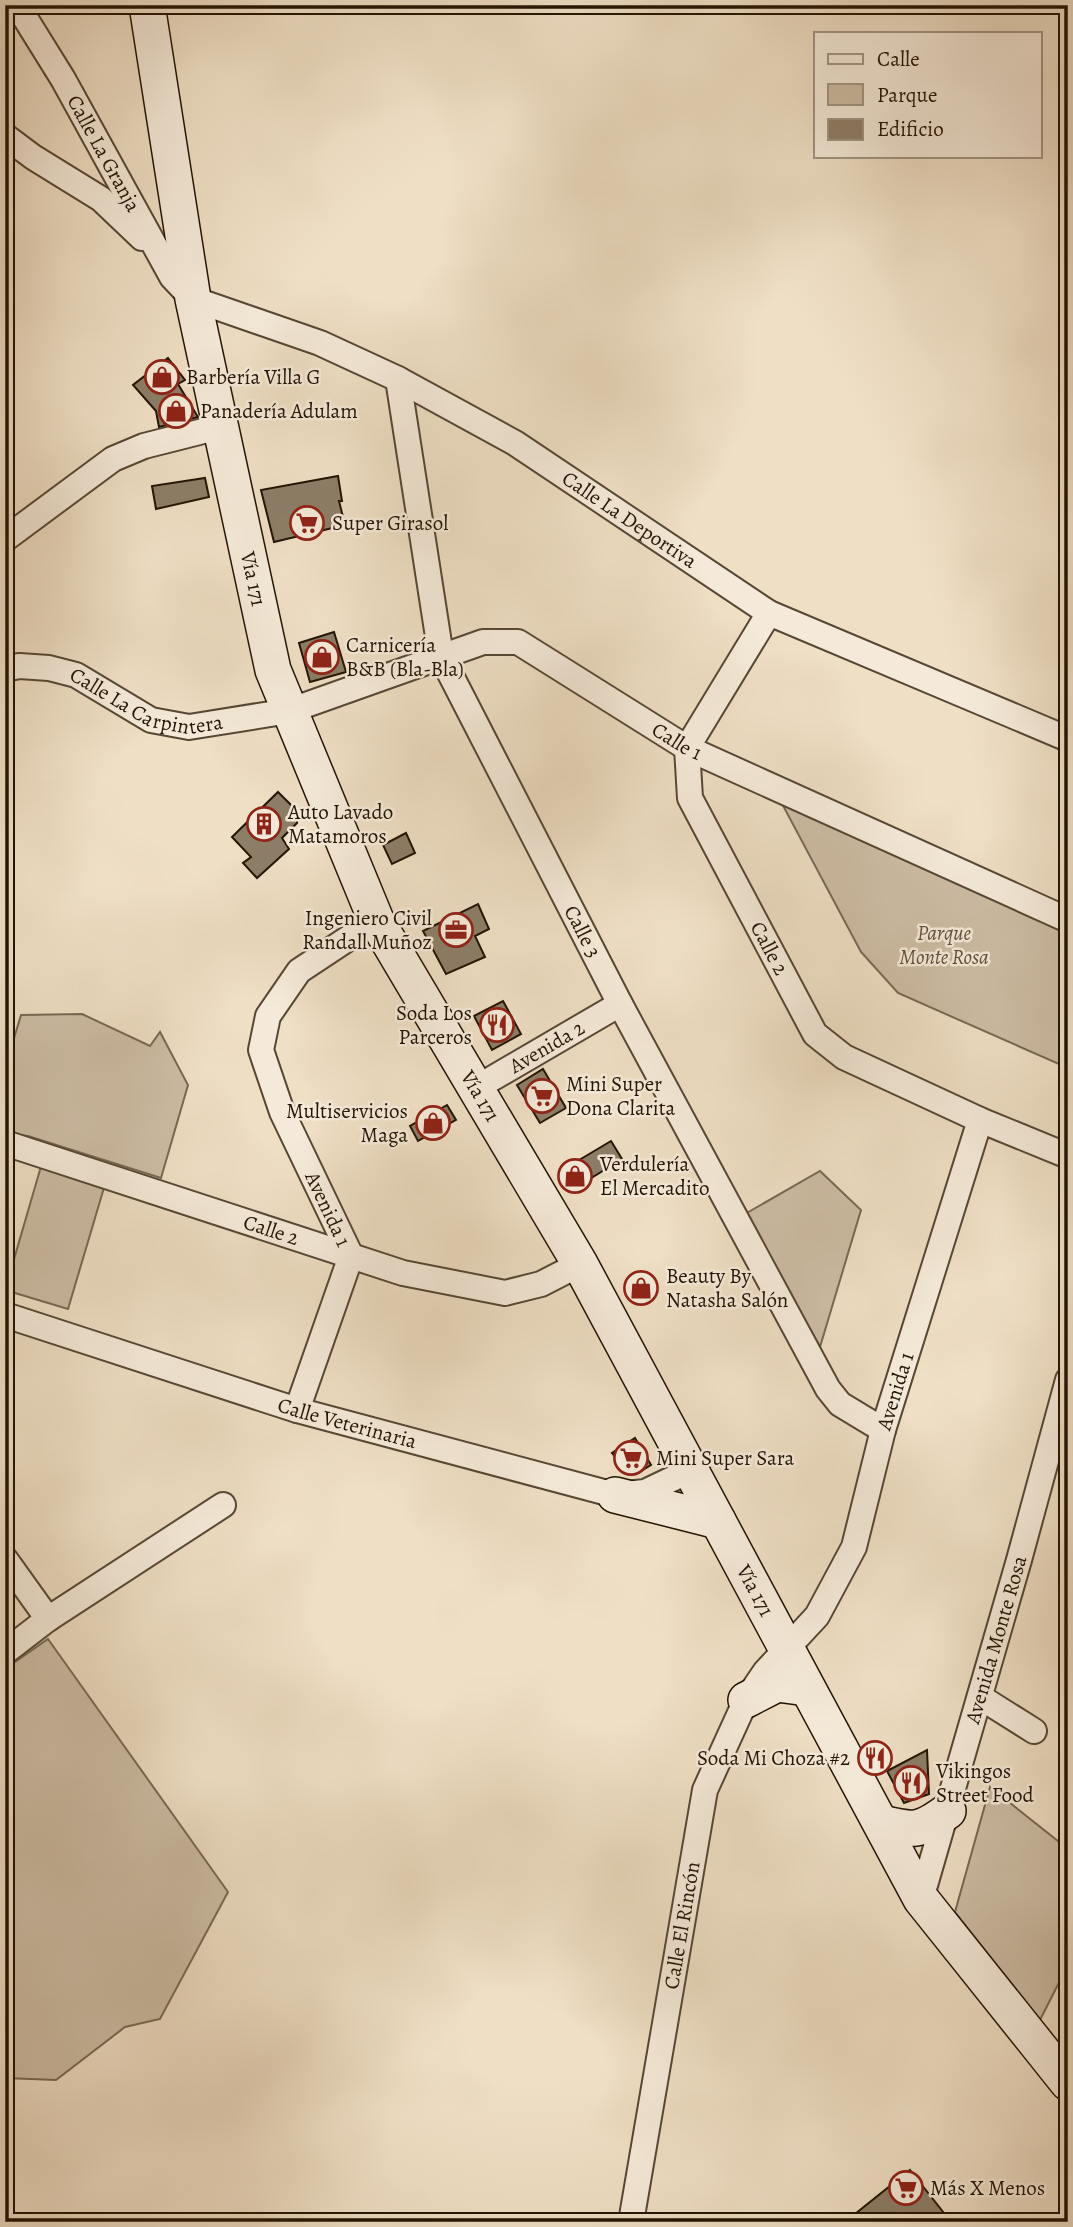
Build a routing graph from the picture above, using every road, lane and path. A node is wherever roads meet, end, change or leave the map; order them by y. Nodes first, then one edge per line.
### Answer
1 (16, 5) edge
2 (146, 5) edge
3 (5, 136) edge
4 (102, 150) junction
5 (64, 178) junction
6 (158, 253) junction
7 (193, 299) junction
8 (398, 379) junction
9 (219, 426) junction
10 (5, 539) edge
11 (769, 612) junction
12 (441, 656) junction
13 (5, 669) edge
14 (289, 711) junction
15 (1068, 739) edge
16 (687, 748) junction
17 (376, 920) junction
18 (1068, 920) edge
19 (620, 1003) junction
20 (476, 1088) junction
21 (980, 1119) junction
22 (5, 1143) edge
23 (1068, 1156) edge
24 (351, 1256) junction
25 (580, 1264) junction
26 (5, 1315) edge
27 (1068, 1380) edge
28 (297, 1410) junction
29 (883, 1430) junction
30 (691, 1470) junction
31 (615, 1495) junction
32 (223, 1505) dead end
33 (718, 1521) junction
34 (5, 1559) edge
35 (48, 1619) junction
36 (786, 1649) junction
37 (5, 1652) edge
38 (807, 1688) junction
39 (980, 1697) junction
40 (746, 1700) junction
41 (1034, 1731) dead end
42 (948, 1811) junction
43 (881, 1824) junction
44 (921, 1899) junction
45 (1068, 2083) edge
46 (631, 2222) edge

1 - 4 street, Calle La Granja
2 - 7 main road, Vía 171
3 - 5 street
4 - 5 street
4 - 6 street, Calle La Granja
5 - 6 street
6 - 7 street, Calle La Granja
7 - 8 street, Calle La Deportiva
7 - 9 main road, Vía 171
8 - 11 street, Calle La Deportiva
8 - 12 street, Calle 3
9 - 10 street
9 - 14 main road, Vía 171
11 - 15 street, Calle La Deportiva
11 - 16 street
12 - 14 street, Calle 1
12 - 16 street, Calle 1
12 - 19 street, Calle 3
13 - 14 street, Calle La Carpintera
14 - 17 main road, Vía 171
16 - 18 street, Calle 1
16 - 21 street, Calle 2
17 - 20 main road, Vía 171
17 - 24 street, Avenida 1
19 - 20 street, Avenida 2
19 - 29 street, Calle 3
20 - 25 main road, Vía 171
21 - 23 street, Calle 2
21 - 29 street, Avenida 1
22 - 24 street, Calle 2
24 - 25 street, Calle 2
24 - 28 street, Avenida 1
25 - 30 main road, Vía 171
26 - 28 street, Calle Veterinaria
27 - 39 street, Avenida Monte Rosa
28 - 31 street, Calle Veterinaria
29 - 36 street, Avenida 1
30 - 31 street, Calle Veterinaria
30 - 33 main road, Vía 171
31 - 33 main road
32 - 35 street
33 - 36 main road, Vía 171
34 - 35 street
35 - 37 street
36 - 38 main road, Vía 171
36 - 40 street, Calle El Rincón
38 - 40 main road
38 - 43 main road, Vía 171
39 - 41 street
39 - 42 street, Avenida Monte Rosa
40 - 46 street, Calle El Rincón
42 - 43 main road
42 - 44 street, Avenida Monte Rosa
43 - 44 main road, Vía 171
44 - 45 main road, Vía 171

